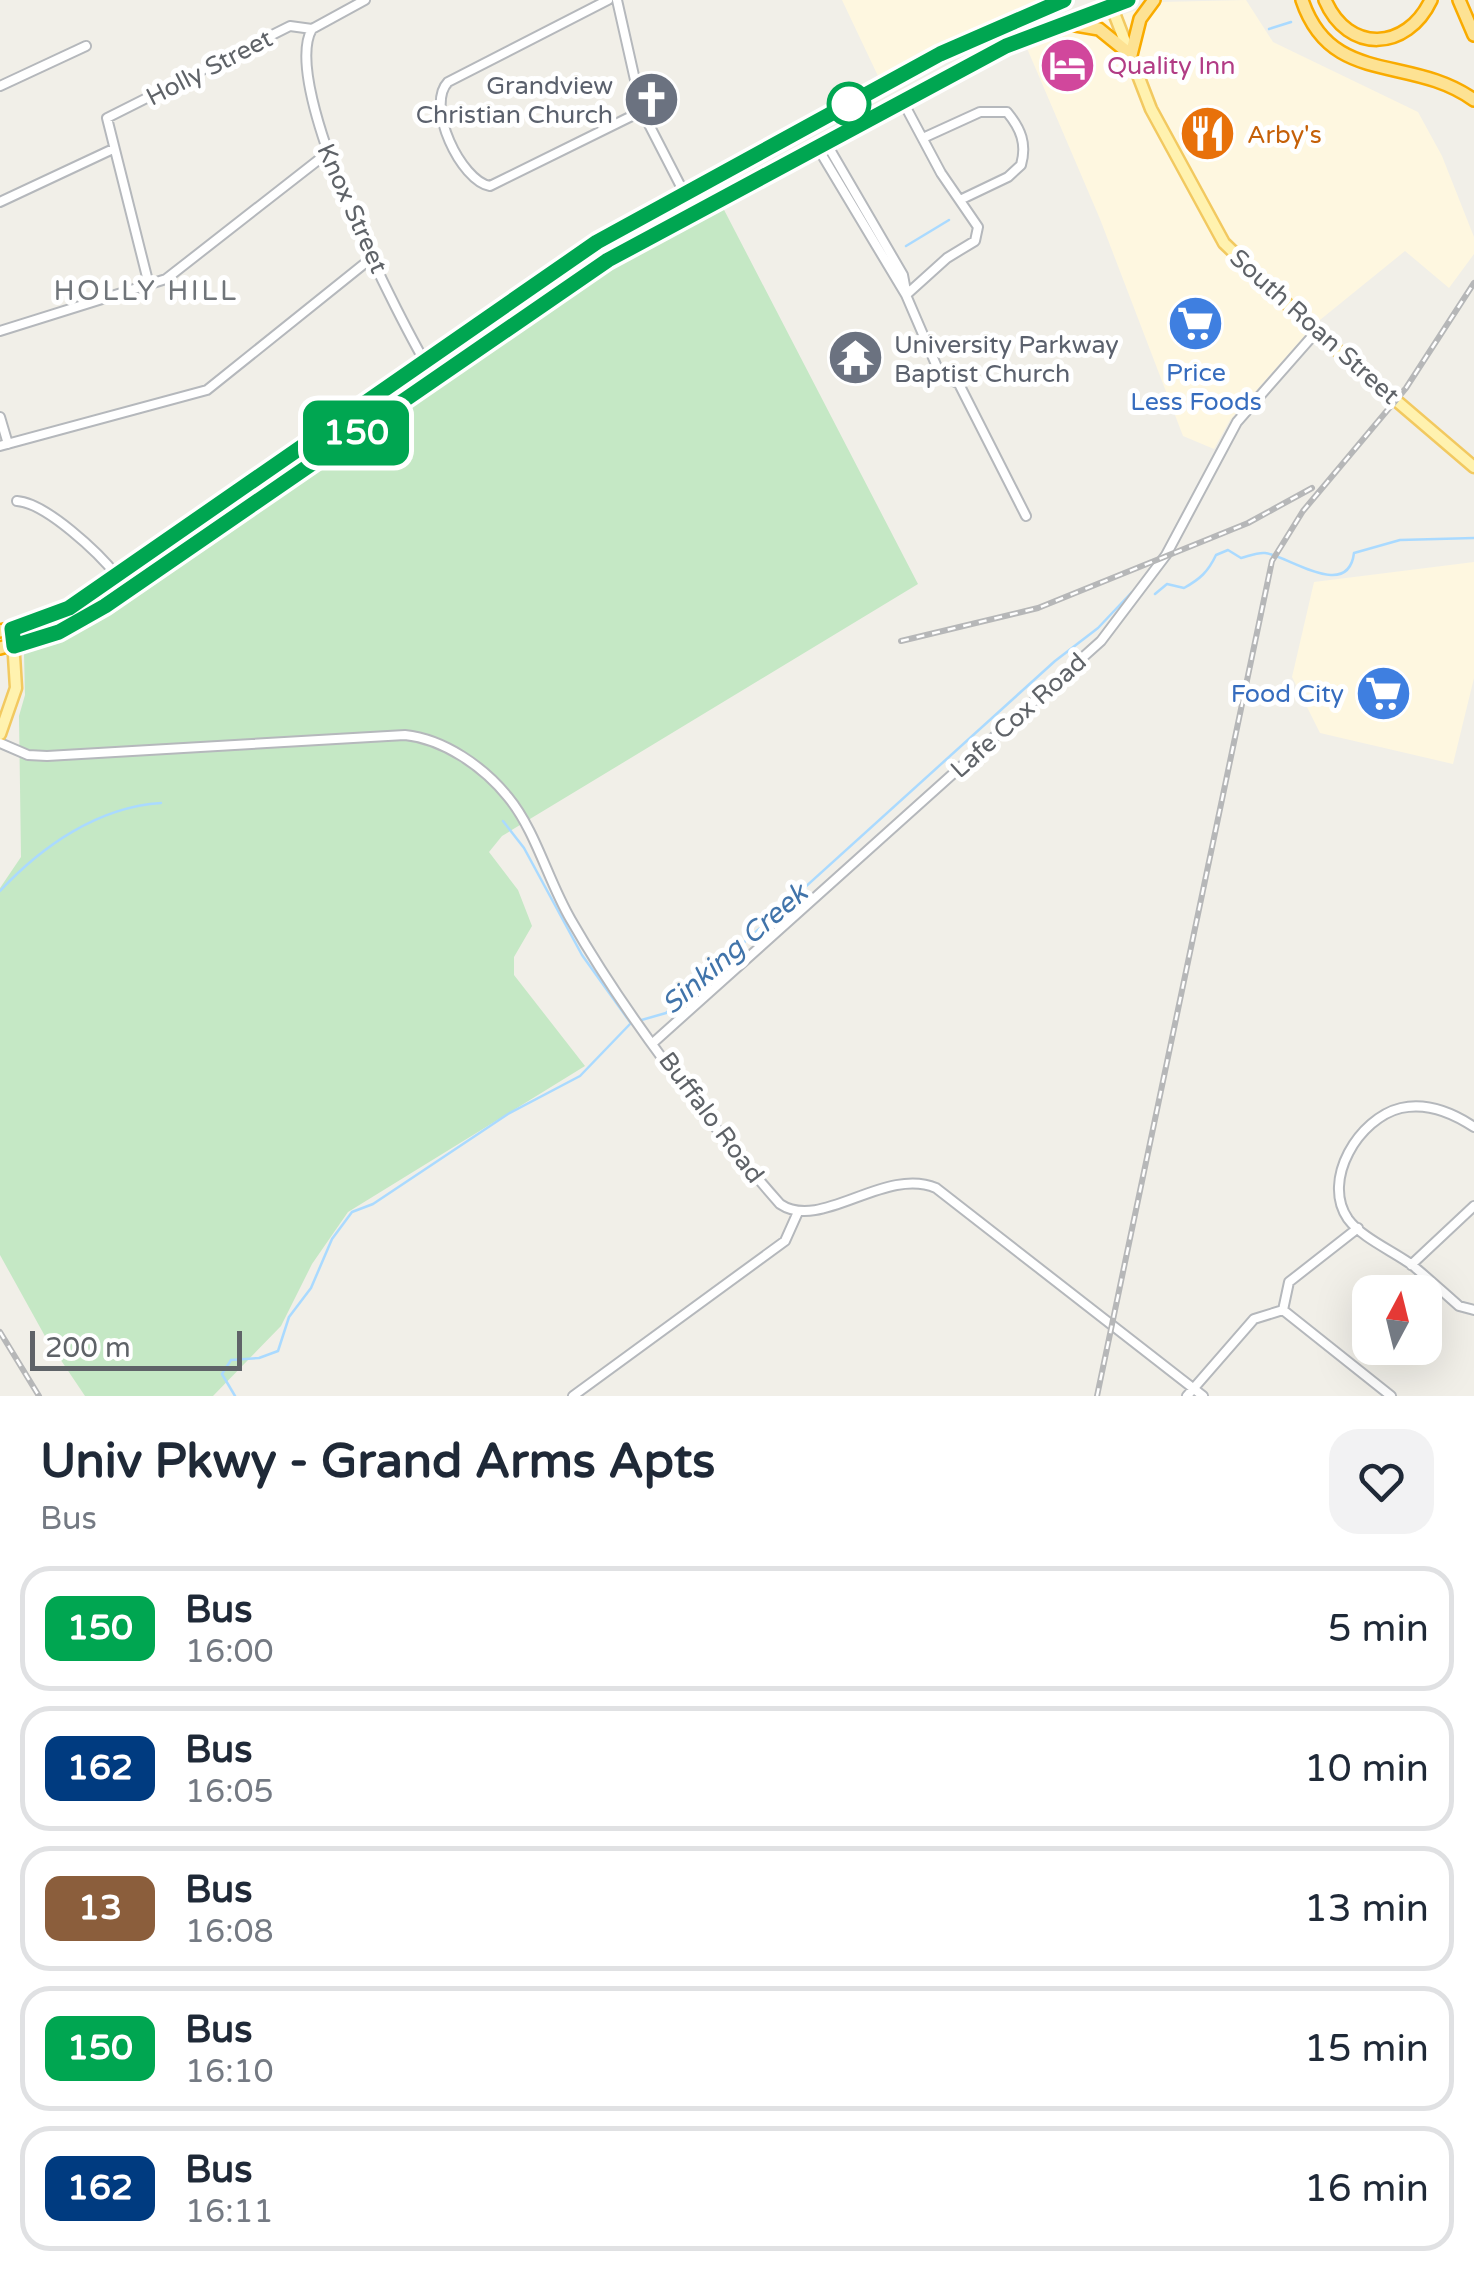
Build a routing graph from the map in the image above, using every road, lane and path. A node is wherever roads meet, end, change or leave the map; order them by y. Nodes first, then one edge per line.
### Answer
1 (365, 0) edge
2 (608, 0) edge
3 (617, 0) edge
4 (1064, 0) edge
5 (1128, 0) edge
6 (1154, 0) edge
7 (1302, 0) edge
8 (1325, 0) edge
9 (1431, 0) edge
10 (1459, 0) edge
11 (1110, 3) edge
12 (1057, 24) junction
13 (312, 29) junction
14 (1474, 35) edge
15 (86, 46) dead end
16 (1131, 54) junction
17 (892, 80) junction
18 (0, 86) edge
19 (901, 98) junction
20 (1474, 100) edge
21 (642, 110) junction
22 (923, 138) junction
23 (820, 142) junction
24 (778, 143) junction
25 (113, 149) junction
26 (326, 154) junction
27 (788, 160) junction
28 (686, 193) junction
29 (962, 199) junction
30 (0, 202) edge
31 (694, 212) junction
32 (374, 256) junction
33 (551, 274) junction
34 (150, 285) junction
35 (562, 292) junction
36 (906, 295) junction
37 (0, 332) edge
38 (1316, 332) junction
39 (424, 362) junction
40 (435, 379) junction
41 (0, 417) edge
42 (4, 445) edge
43 (271, 467) junction
44 (1474, 468) edge
45 (282, 484) junction
46 (17, 501) dead end
47 (1026, 516) dead end
48 (116, 576) junction
49 (6, 630) edge
50 (14, 646) junction
51 (0, 648) edge
52 (0, 734) edge
53 (0, 743) edge
54 (654, 1042) junction
55 (1474, 1128) edge
56 (1474, 1206) edge
57 (798, 1212) junction
58 (1358, 1228) junction
59 (1411, 1265) junction
60 (1283, 1310) junction
61 (1474, 1310) edge
62 (1190, 1393) edge
63 (572, 1396) edge
64 (1202, 1396) edge
65 (1391, 1396) edge

1 - 13 street, Holly Street
2 - 21 street
3 - 21 street
4 - 17 highway
5 - 11 highway
6 - 16 highway
7 - 20 highway
8 - 9 highway
10 - 14 highway
11 - 12 highway
11 - 16 main road, South Roan Street
12 - 16 highway
12 - 19 highway
13 - 25 street, Holly Street
13 - 26 street, Knox Street
15 - 18 street
16 - 38 main road, South Roan Street
17 - 19 highway
17 - 24 highway
19 - 22 street
19 - 23 highway
21 - 28 street
22 - 29 street
22 - 29 street
23 - 27 highway
23 - 36 street
24 - 27 highway
24 - 28 highway
25 - 30 street
25 - 34 street
26 - 32 street, Knox Street
26 - 34 street
27 - 31 highway
28 - 31 street
28 - 33 highway
29 - 36 street
31 - 35 highway
32 - 39 street, Knox Street
32 - 42 street
33 - 35 highway
33 - 39 highway
34 - 37 street
35 - 40 highway
36 - 47 street
38 - 44 main road, South Roan Street
38 - 54 street, Lafe Cox Road
39 - 40 street, Knox Street
39 - 43 highway
40 - 45 highway
41 - 42 street
43 - 45 highway
43 - 48 highway
45 - 50 highway
46 - 48 street
48 - 49 highway
49 - 50 main road
50 - 51 highway
50 - 52 main road
53 - 54 street, Buffalo Road
54 - 57 street, Buffalo Road
55 - 58 street
56 - 59 street
57 - 62 street
57 - 63 street
58 - 59 street
58 - 60 street
59 - 61 street
60 - 62 street
60 - 65 street
62 - 64 street

